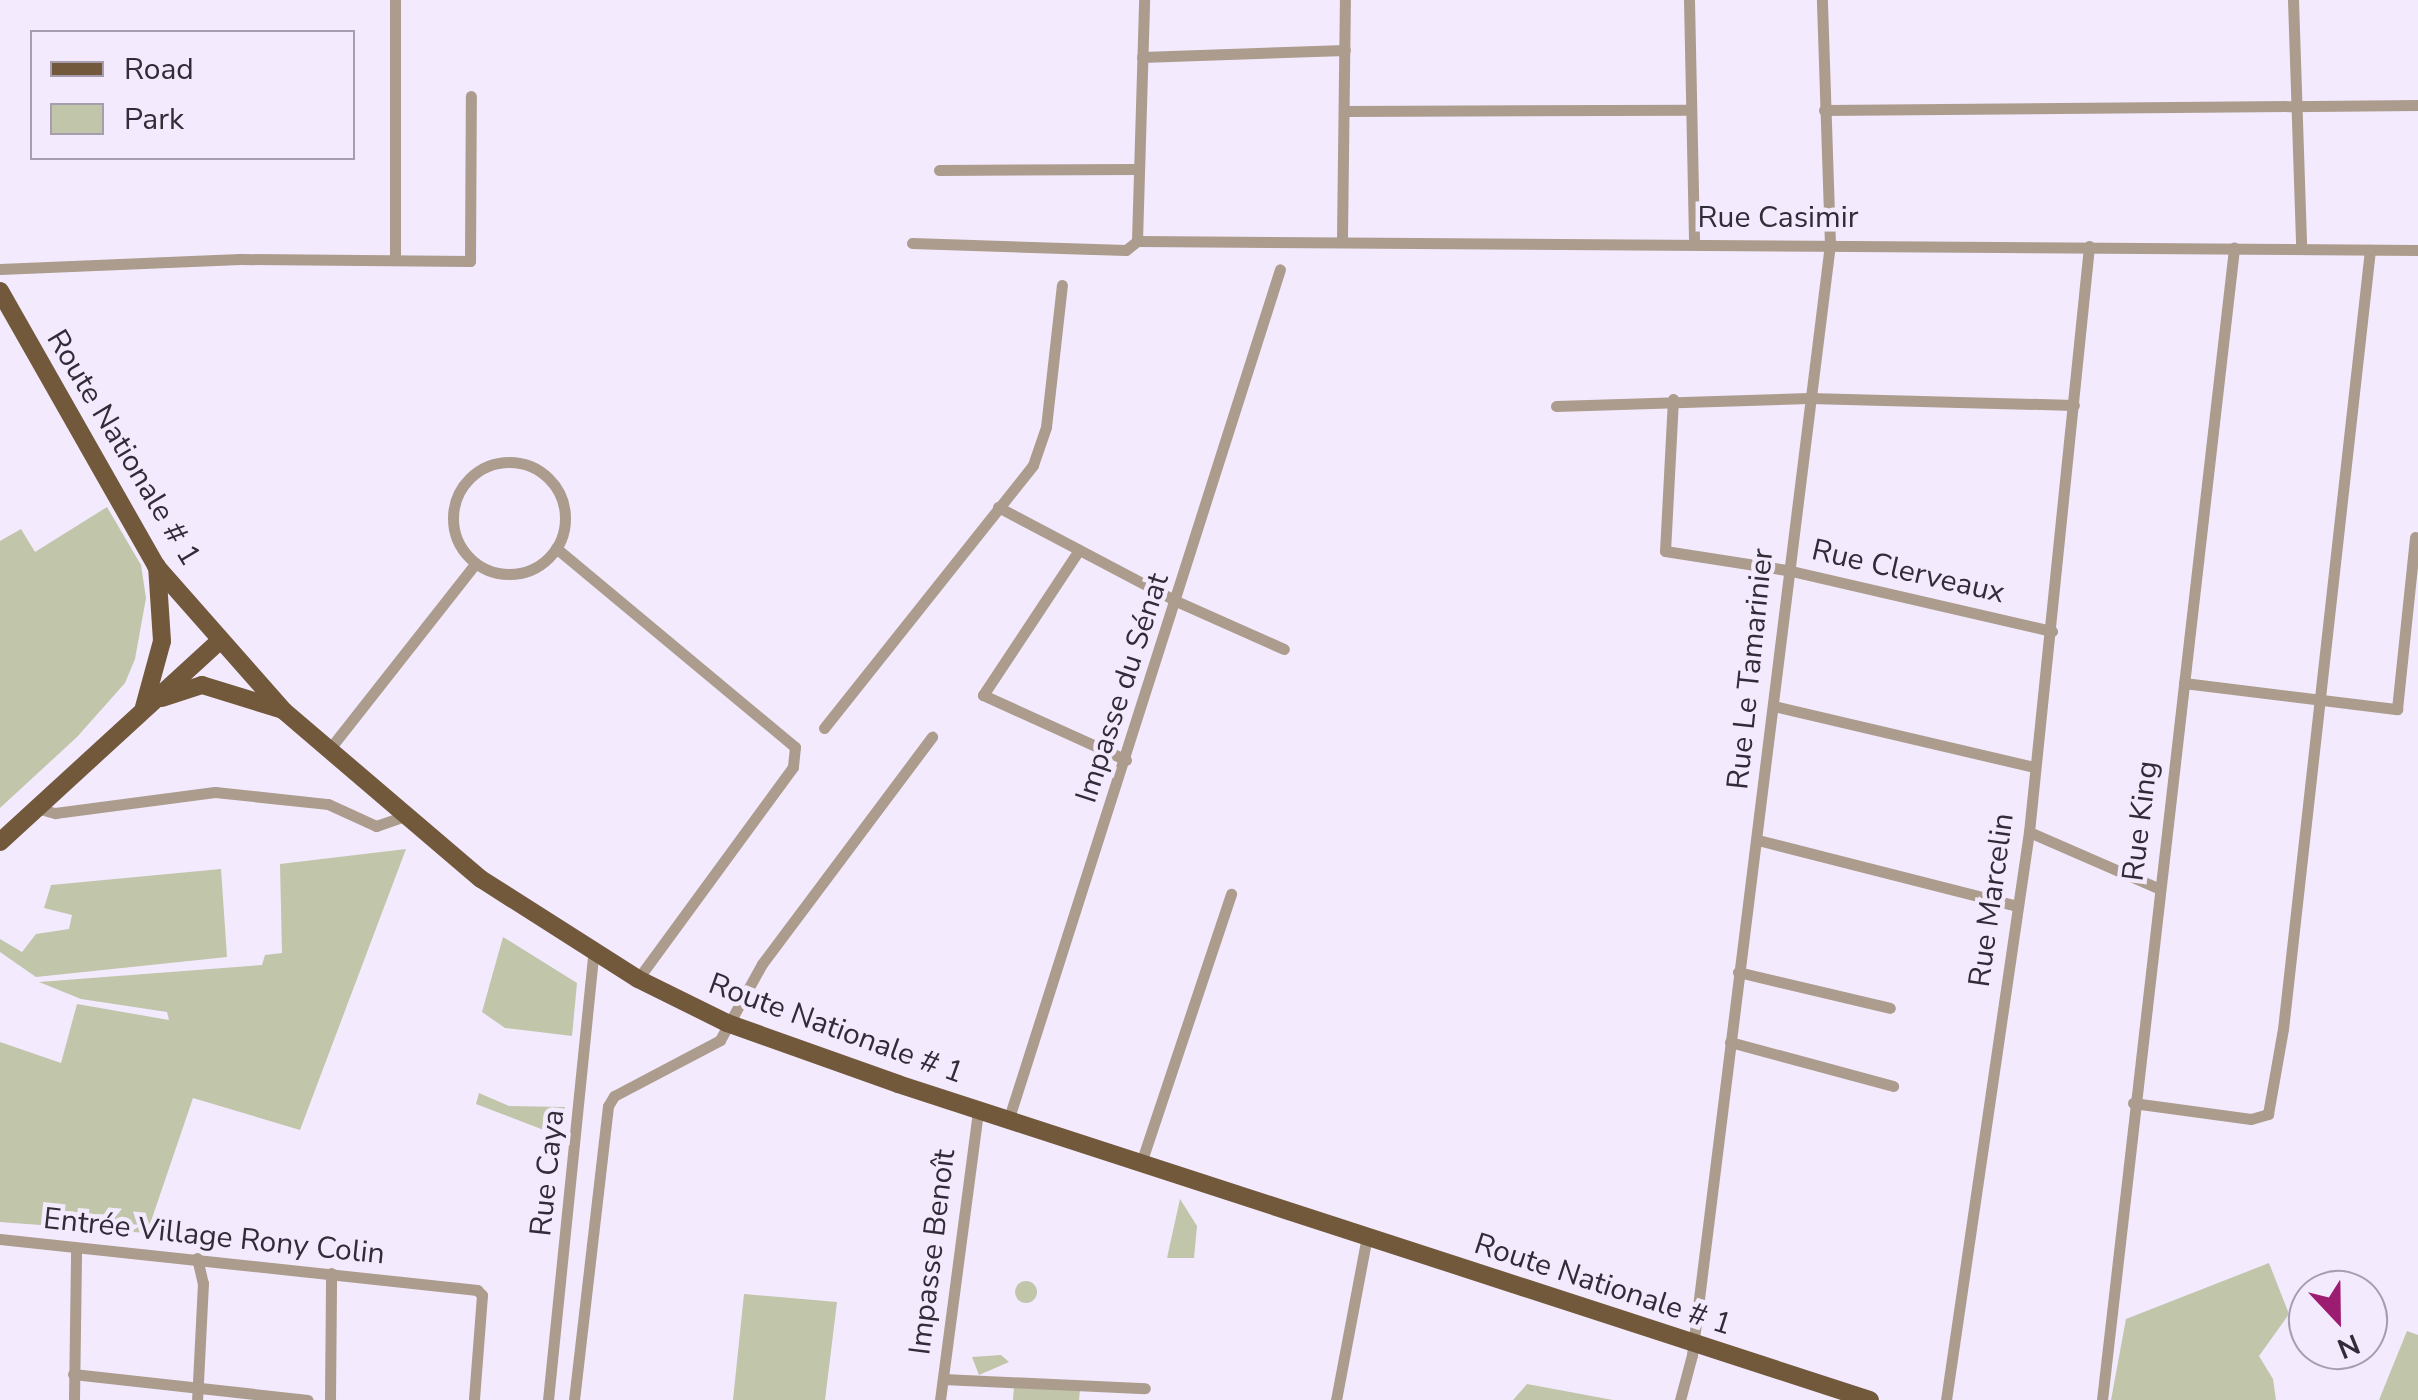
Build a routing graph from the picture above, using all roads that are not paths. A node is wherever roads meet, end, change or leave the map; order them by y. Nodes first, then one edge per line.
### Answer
1 (395, 0) edge
2 (1144, 0) edge
3 (1346, 0) edge
4 (1689, 0) edge
5 (1822, 0) edge
6 (2294, 0) edge
7 (1344, 50) junction
8 (1142, 57) junction
9 (471, 96) dead end
10 (2418, 104) edge
11 (2299, 107) junction
12 (1691, 110) junction
13 (1824, 110) junction
14 (1344, 111) junction
15 (1138, 169) junction
16 (939, 170) dead end
17 (1342, 238) junction
18 (912, 242) dead end
19 (1137, 242) junction
20 (1694, 243) junction
21 (1830, 244) junction
22 (2089, 246) junction
23 (2301, 246) junction
24 (2234, 248) junction
25 (2370, 250) junction
26 (2418, 250) edge
27 (394, 260) junction
28 (0, 269) edge
29 (1280, 269) dead end
30 (1062, 286) dead end
31 (0, 291) edge
32 (1810, 398) junction
33 (1672, 400) junction
34 (2074, 405) junction
35 (1556, 406) dead end
36 (998, 508) junction
37 (2414, 536) dead end
38 (556, 548) junction
39 (1079, 550) junction
40 (475, 564) junction
41 (156, 566) junction
42 (1786, 570) junction
43 (1176, 601) junction
44 (2052, 631) junction
45 (219, 641) junction
46 (1284, 648) dead end
47 (2184, 684) junction
48 (2320, 699) junction
49 (1774, 706) junction
50 (144, 708) junction
51 (284, 711) junction
52 (824, 728) dead end
53 (932, 737) dead end
54 (328, 751) junction
55 (1126, 760) junction
56 (2035, 768) junction
57 (37, 808) junction
58 (402, 817) junction
59 (2029, 832) junction
60 (1758, 840) junction
61 (0, 842) edge
62 (2158, 888) junction
63 (1230, 894) dead end
64 (2016, 906) junction
65 (594, 951) junction
66 (1738, 972) junction
67 (638, 978) junction
68 (1890, 1008) dead end
69 (726, 1022) junction
70 (1730, 1042) junction
71 (1893, 1086) dead end
72 (2133, 1103) junction
73 (978, 1110) junction
74 (1008, 1120) junction
75 (1141, 1164) junction
76 (1367, 1236) junction
77 (0, 1239) edge
78 (76, 1250) junction
79 (197, 1258) junction
80 (332, 1273) junction
81 (1690, 1342) junction
82 (73, 1374) junction
83 (942, 1379) junction
84 (1146, 1388) dead end
85 (197, 1394) edge
86 (74, 1400) edge
87 (308, 1400) edge
88 (330, 1400) edge
89 (474, 1400) edge
90 (548, 1400) edge
91 (574, 1400) edge
92 (940, 1400) edge
93 (1336, 1400) edge
94 (1680, 1400) edge
95 (1870, 1400) edge
96 (1946, 1400) edge
97 (2102, 1400) edge

1 - 27 street
2 - 8 street
3 - 7 street
4 - 12 street
5 - 13 street, Rue Le Tamarinier
6 - 11 street
7 - 8 street
7 - 14 street
8 - 15 street
9 - 27 street
10 - 11 street
11 - 13 street
11 - 23 street
12 - 14 street
12 - 20 street
13 - 21 street, Rue Le Tamarinier
14 - 17 street
15 - 16 street
15 - 19 street
17 - 19 street, Rue Casimir
17 - 20 street, Rue Casimir
18 - 19 street, Rue Casimir
20 - 21 street, Rue Casimir
21 - 22 street, Rue Casimir
21 - 32 street, Rue Le Tamarinier
22 - 24 street, Rue Casimir
22 - 34 street, Rue Marcelin
23 - 24 street, Rue Casimir
23 - 25 street, Rue Casimir
24 - 47 street, Rue King
25 - 26 street, Rue Casimir
25 - 48 street
27 - 28 street
29 - 43 street, Impasse du Sénat
30 - 36 street
31 - 41 main road, Route Nationale # 1
32 - 33 street
32 - 34 street
32 - 42 street, Rue Le Tamarinier
33 - 35 street
33 - 42 street, Rue Clerveaux
34 - 44 street, Rue Marcelin
36 - 39 street
36 - 52 street
37 - 48 street
38 - 40 street
38 - 40 street
38 - 67 street
39 - 43 street
39 - 55 street
40 - 54 street
41 - 45 main road, Route Nationale # 1
41 - 50 main road
42 - 44 street, Rue Clerveaux
42 - 49 street, Rue Le Tamarinier
43 - 46 street
43 - 55 street, Impasse du Sénat
44 - 56 street, Rue Marcelin
45 - 50 main road
45 - 51 main road, Route Nationale # 1
47 - 48 street
47 - 62 street, Rue King
48 - 72 street
49 - 56 street
49 - 60 street, Rue Le Tamarinier
50 - 51 main road
50 - 57 main road
51 - 54 main road, Route Nationale # 1
53 - 69 street
54 - 58 main road, Route Nationale # 1
55 - 74 street, Impasse du Sénat
56 - 59 street, Rue Marcelin
57 - 58 street
57 - 61 main road
58 - 65 main road, Route Nationale # 1
59 - 62 street
59 - 64 street, Rue Marcelin
60 - 64 street
60 - 66 street, Rue Le Tamarinier
62 - 72 street, Rue King
63 - 75 street
64 - 96 street, Rue Marcelin
65 - 67 main road, Route Nationale # 1
65 - 90 street, Rue Caya
66 - 68 street
66 - 70 street, Rue Le Tamarinier
67 - 69 main road, Route Nationale # 1
69 - 73 main road, Route Nationale # 1
69 - 91 street
70 - 71 street
70 - 81 street, Rue Le Tamarinier
72 - 97 street, Rue King
73 - 74 main road, Route Nationale # 1
73 - 83 street, Impasse Benoît
74 - 75 main road, Route Nationale # 1
75 - 76 main road, Route Nationale # 1
76 - 81 main road, Route Nationale # 1
76 - 93 street
77 - 78 street, Entrée Village Rony Colin
78 - 79 street, Entrée Village Rony Colin
78 - 82 street
79 - 80 street, Entrée Village Rony Colin
79 - 85 street
80 - 88 street
80 - 89 street, Entrée Village Rony Colin
81 - 94 street, Rue Le Tamarinier
81 - 95 main road, Route Nationale # 1
82 - 85 street
82 - 86 street
83 - 84 street
83 - 92 street, Impasse Benoît
85 - 87 street

